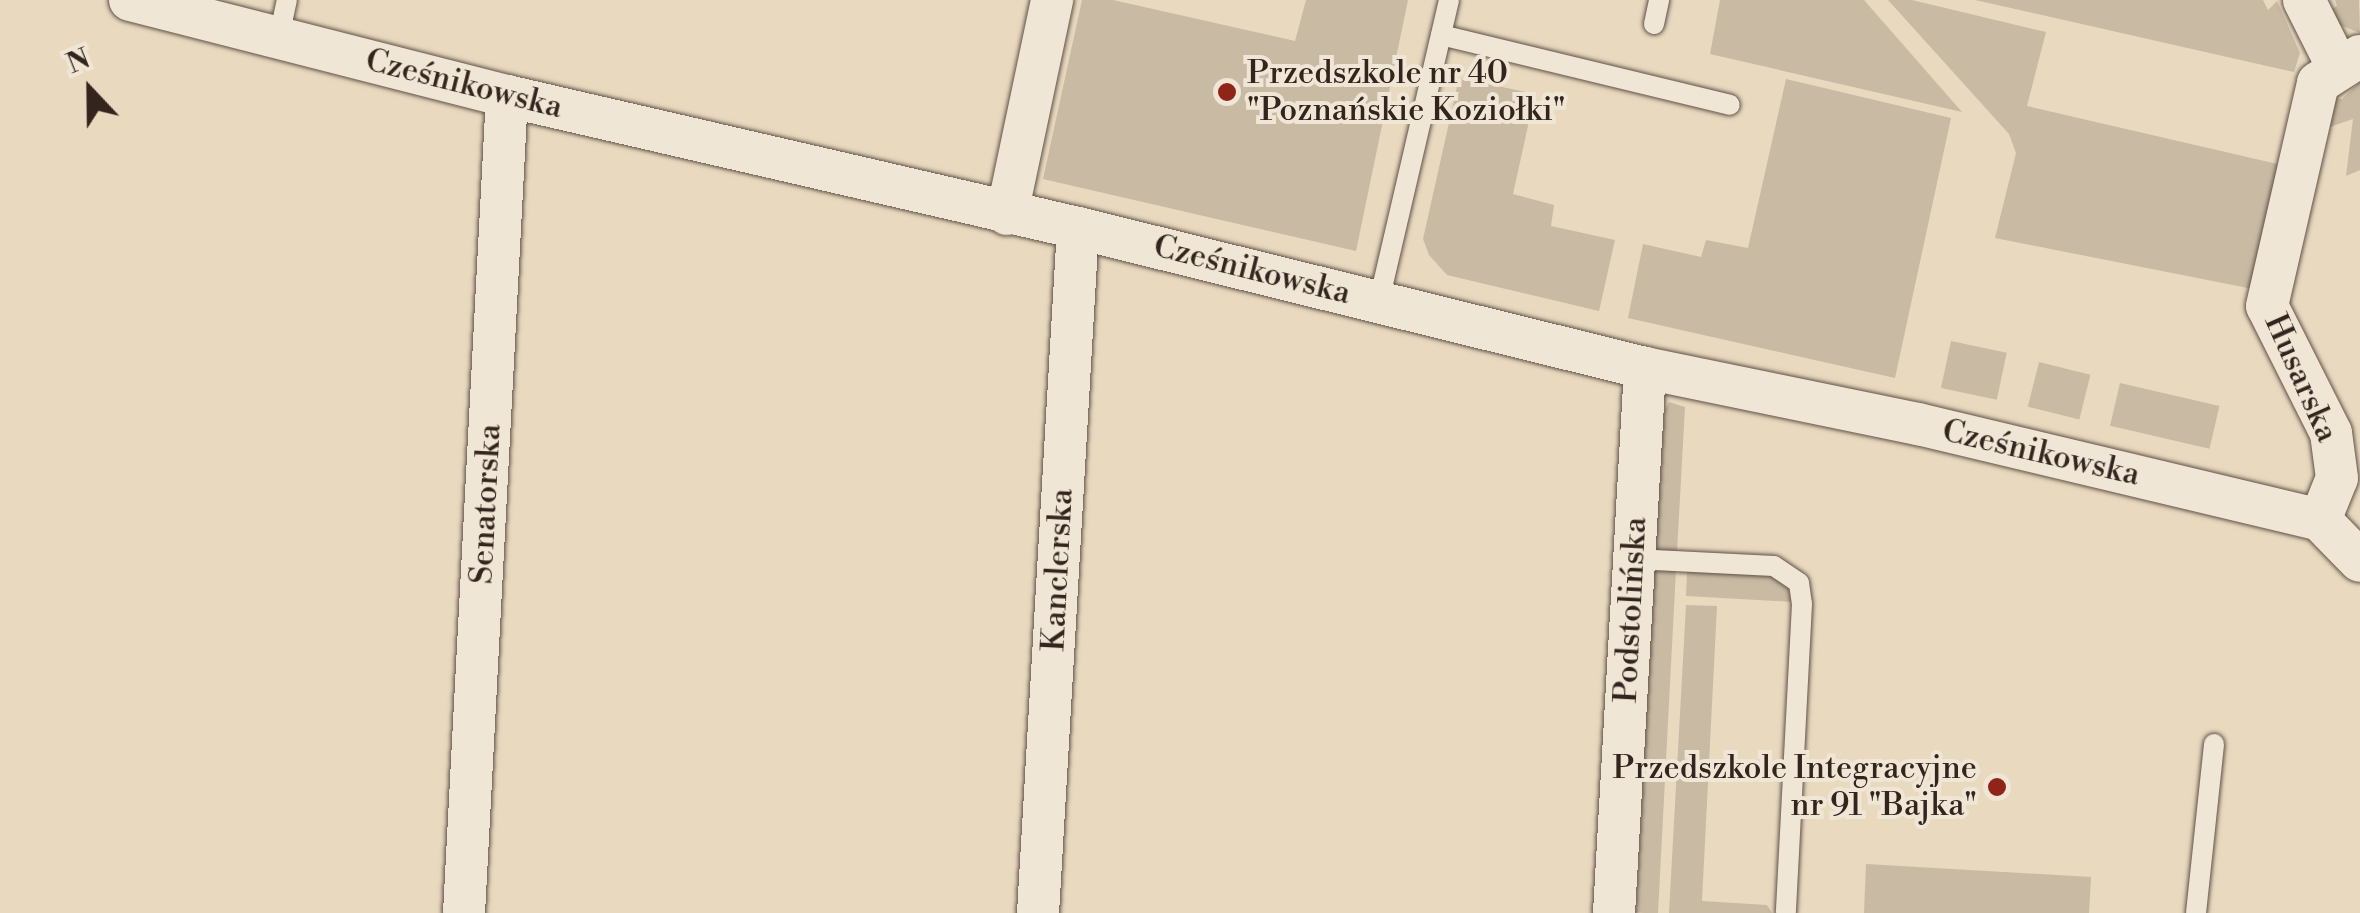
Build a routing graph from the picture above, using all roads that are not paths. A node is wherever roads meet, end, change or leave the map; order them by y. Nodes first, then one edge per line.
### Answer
1 (130, 0) edge
2 (1052, 0) edge
3 (1449, 0) edge
4 (1659, 0) edge
5 (2304, 0) edge
6 (283, 18) edge
7 (1654, 24) dead end
8 (1441, 35) junction
9 (2349, 62) edge
10 (508, 96) junction
11 (1730, 105) dead end
12 (1007, 214) junction
13 (1078, 228) junction
14 (1380, 301) junction
15 (1644, 368) junction
16 (2320, 520) junction
17 (1634, 559) junction
18 (2360, 561) edge
19 (2214, 744) dead end
20 (464, 913) edge
21 (1038, 913) edge
22 (1614, 913) edge
23 (1786, 913) edge
24 (2196, 913) edge

1 - 6 street, Cześnikowska
2 - 12 street
3 - 8 lane
4 - 7 lane
5 - 9 street, Husarska
6 - 10 street, Cześnikowska
8 - 11 lane
8 - 14 lane
9 - 16 street, Husarska
10 - 12 street, Cześnikowska
10 - 20 street, Senatorska
12 - 13 street, Cześnikowska
13 - 14 street, Cześnikowska
13 - 21 street, Kanclerska
14 - 15 street, Cześnikowska
15 - 16 street, Cześnikowska
15 - 17 street, Podstolińska
16 - 18 street
17 - 22 street, Podstolińska
17 - 23 lane
19 - 24 lane

